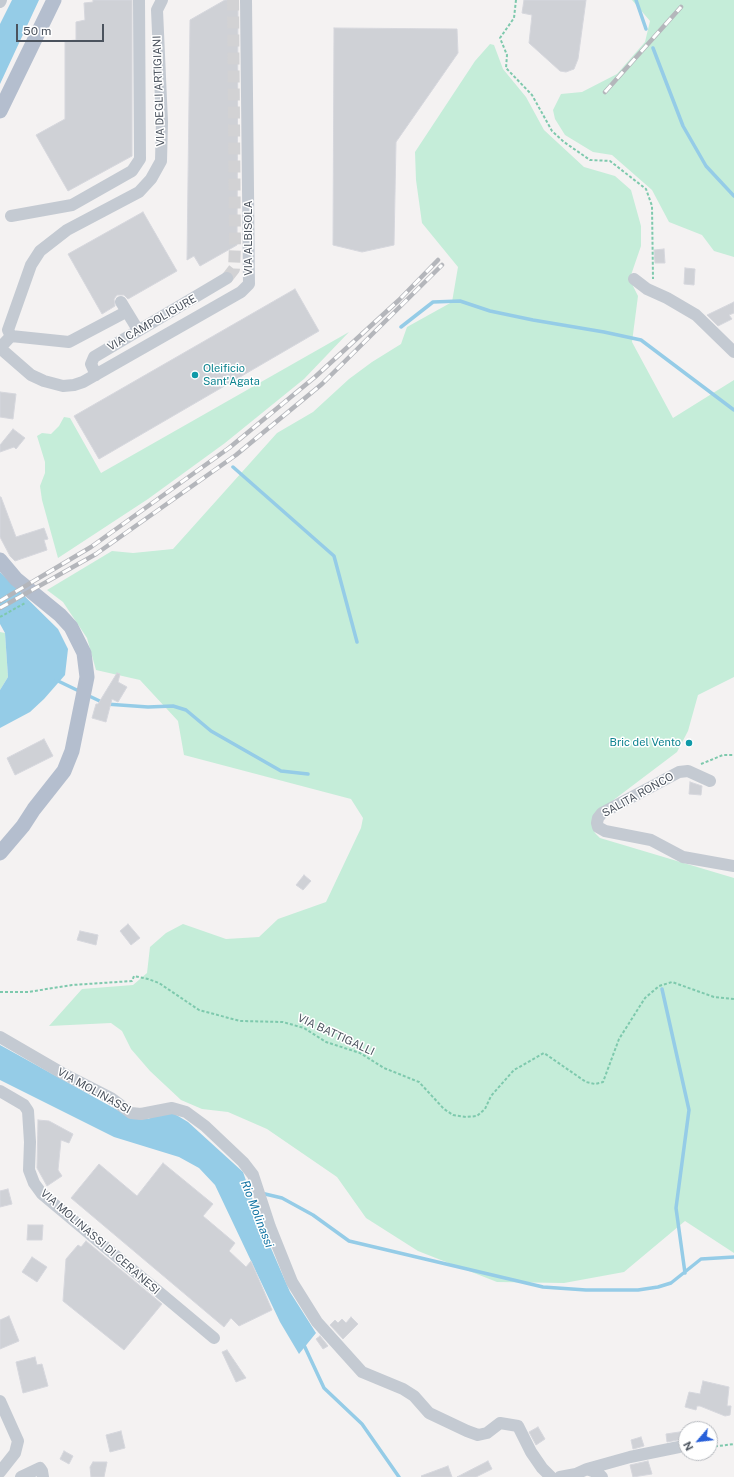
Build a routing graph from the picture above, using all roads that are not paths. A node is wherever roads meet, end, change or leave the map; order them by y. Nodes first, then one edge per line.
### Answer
1 (54, 0) edge
2 (139, 0) edge
3 (162, 0) edge
4 (246, 0) edge
5 (0, 111) edge
6 (11, 216) dead end
7 (228, 278) tunnel mouth
8 (634, 279) dead end
9 (138, 330) junction
10 (12, 336) junction
11 (0, 348) edge
12 (734, 352) edge
13 (96, 375) junction
14 (0, 560) edge
15 (710, 781) dead end
16 (0, 853) edge
17 (734, 866) edge
18 (0, 1037) edge
19 (0, 1091) edge
20 (214, 1338) dead end
21 (0, 1402) edge
22 (678, 1447) edge
23 (587, 1469) junction
24 (0, 1472) edge
25 (21, 1477) edge
26 (43, 1477) edge
27 (551, 1477) edge
28 (560, 1477) edge
29 (602, 1477) edge

1 - 5 main road
2 - 6 street
3 - 10 street, VIA DEGLI ARTIGIANI
4 - 13 street, VIA ALBISOLA
7 - 9 street, VIA CAMPOLIGURE
8 - 12 street
9 - 10 street
9 - 13 street, VIA CAMPOLIGURE
10 - 11 street
11 - 13 street, VIA ALBISOLA
14 - 16 main road
15 - 17 street, SALITA RONCO
18 - 27 street, VIA MOLINASSI
19 - 20 street, VIA MOLINASSI DI CERANESI
21 - 24 street
22 - 23 street
23 - 28 street
23 - 29 street
25 - 26 street

